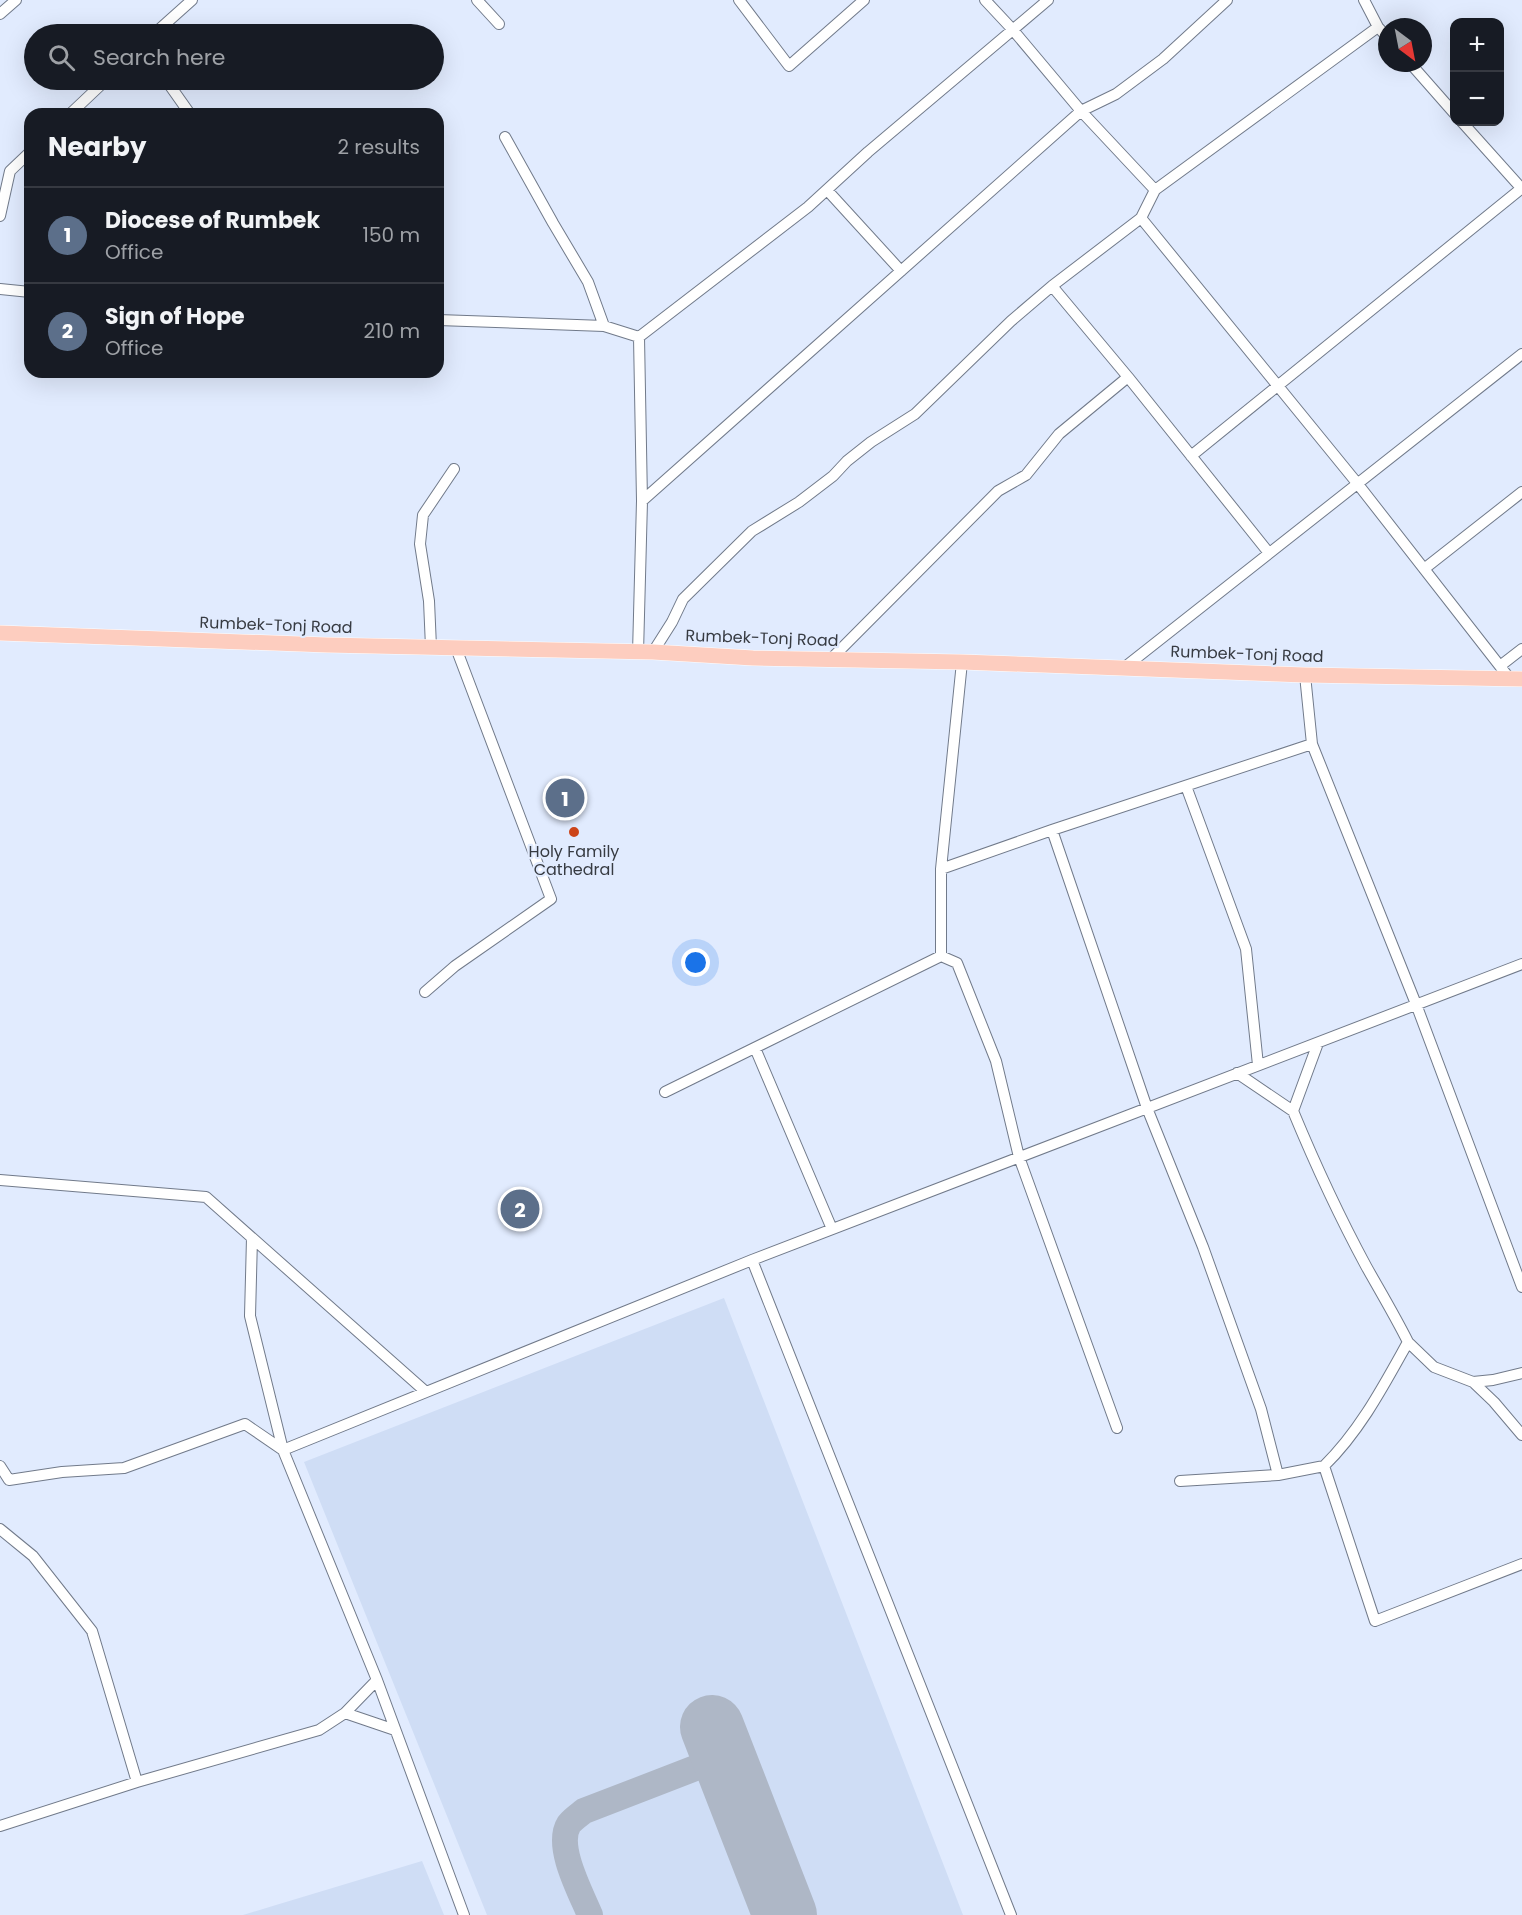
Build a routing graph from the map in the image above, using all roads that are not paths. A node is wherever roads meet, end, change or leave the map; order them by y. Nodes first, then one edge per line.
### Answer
1 (16, 0) edge
2 (192, 0) edge
3 (477, 0) edge
4 (739, 0) edge
5 (864, 0) edge
6 (985, 0) edge
7 (1048, 0) edge
8 (1227, 0) edge
9 (1364, 0) edge
10 (0, 14) edge
11 (165, 24) edge
12 (499, 24) dead end
13 (1378, 27) joint
14 (1013, 30) junction
15 (1418, 72) edge
16 (95, 90) edge
17 (173, 90) edge
18 (1450, 107) edge
19 (76, 108) edge
20 (186, 108) edge
21 (1081, 111) junction
22 (1466, 126) edge
23 (505, 137) dead end
24 (24, 158) edge
25 (1522, 188) edge
26 (827, 190) junction
27 (1155, 190) junction
28 (0, 216) edge
29 (1141, 218) junction
30 (901, 271) junction
31 (1052, 286) junction
32 (0, 289) edge
33 (24, 291) edge
34 (444, 320) edge
35 (604, 326) junction
36 (639, 337) junction
37 (1522, 354) edge
38 (1128, 377) junction
39 (1277, 385) junction
40 (1191, 456) junction
41 (454, 469) dead end
42 (1357, 483) junction
43 (1522, 492) edge
44 (642, 501) junction
45 (1269, 553) junction
46 (1424, 569) junction
47 (0, 633) edge
48 (431, 647) junction
49 (456, 648) junction
50 (1522, 649) edge
51 (645, 653) junction
52 (831, 659) junction
53 (962, 662) junction
54 (1500, 666) junction
55 (1125, 668) junction
56 (1305, 675) junction
57 (1516, 679) edge
58 (1312, 744) junction
59 (1186, 786) junction
60 (1052, 830) junction
61 (941, 869) junction
62 (941, 956) junction
63 (1522, 964) edge
64 (425, 992) dead end
65 (1416, 1005) junction
66 (1318, 1043) junction
67 (755, 1048) junction
68 (1258, 1065) junction
69 (1237, 1073) junction
70 (665, 1092) dead end
71 (1147, 1108) junction
72 (1293, 1111) junction
73 (1019, 1157) junction
74 (0, 1180) edge
75 (832, 1229) junction
76 (252, 1238) junction
77 (752, 1260) junction
78 (1522, 1287) edge
79 (1408, 1342) junction
80 (1522, 1373) edge
81 (1473, 1382) junction
82 (426, 1392) junction
83 (1117, 1428) dead end
84 (1522, 1436) edge
85 (283, 1450) junction
86 (0, 1466) edge
87 (1324, 1466) junction
88 (1278, 1475) junction
89 (1180, 1481) dead end
90 (0, 1529) edge
91 (1522, 1564) edge
92 (377, 1680) junction
93 (345, 1713) junction
94 (395, 1730) junction
95 (137, 1782) junction
96 (0, 1826) edge
97 (464, 1915) edge
98 (1011, 1915) edge

1 - 10 street
2 - 11 street
3 - 12 street
4 - 5 street
6 - 14 street
7 - 14 street
8 - 21 street
9 - 13 street
13 - 27 street
14 - 21 street
14 - 26 street
15 - 18 street
16 - 19 street
17 - 20 street
21 - 27 street
21 - 30 street
22 - 25 street
23 - 35 street
24 - 28 street
25 - 39 street
26 - 30 street
26 - 36 street
27 - 29 street
29 - 31 street
29 - 39 street
30 - 44 street
31 - 38 street
31 - 51 street
32 - 33 street
34 - 35 street
35 - 36 street
36 - 44 street
37 - 42 street
38 - 40 street
38 - 52 street
39 - 40 street
39 - 42 street
40 - 45 street
41 - 48 street
42 - 45 street
42 - 46 street
43 - 46 street
44 - 51 street
45 - 55 street
46 - 54 street
47 - 48 main road, Rumbek-Tonj Road
48 - 49 main road, Rumbek-Tonj Road
49 - 51 main road, Rumbek-Tonj Road
49 - 64 street
50 - 54 street
51 - 52 main road, Rumbek-Tonj Road
52 - 53 main road, Rumbek-Tonj Road
53 - 55 main road, Rumbek-Tonj Road
53 - 61 street
54 - 57 street
55 - 56 main road, Rumbek-Tonj Road
56 - 57 main road, Rumbek-Tonj Road
56 - 58 street
58 - 59 street
58 - 65 street
59 - 60 street
59 - 68 street
60 - 61 street
60 - 71 street
61 - 62 street
62 - 67 street
62 - 73 street
63 - 65 street
65 - 66 street
65 - 78 street
66 - 68 street
66 - 72 street
67 - 70 street
67 - 75 street
68 - 69 street
69 - 71 street
69 - 72 street
71 - 73 street
71 - 88 street
72 - 79 street
73 - 75 street
73 - 83 street
74 - 76 street
75 - 77 street
76 - 82 street
76 - 85 street
77 - 82 street
77 - 98 street
79 - 81 street
79 - 87 street
80 - 81 street
81 - 84 street
82 - 85 street
85 - 86 street
85 - 92 street
87 - 88 street
87 - 91 street
88 - 89 street
90 - 95 street
92 - 93 street
92 - 94 street
93 - 94 street
93 - 95 street
94 - 97 street
95 - 96 street

